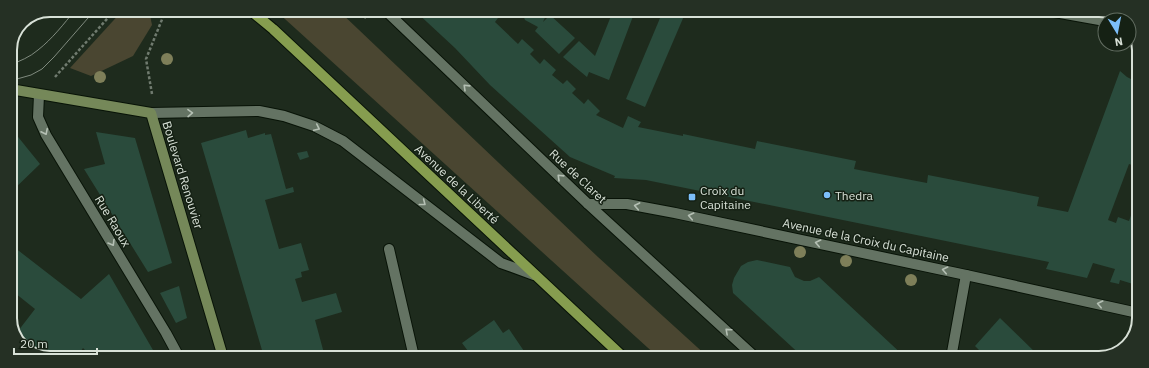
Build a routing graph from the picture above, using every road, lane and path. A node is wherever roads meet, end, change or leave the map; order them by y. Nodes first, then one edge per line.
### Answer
1 (109, 17) edge
2 (163, 17) edge
3 (258, 17) edge
4 (392, 17) edge
5 (1083, 17) edge
6 (1097, 20) edge
7 (17, 90) edge
8 (39, 94) junction
9 (151, 113) junction
10 (588, 204) junction
11 (389, 249) dead end
12 (966, 274) junction
13 (534, 275) junction
14 (1132, 312) edge
15 (176, 351) edge
16 (222, 351) edge
17 (413, 351) edge
18 (616, 351) edge
19 (748, 351) edge
20 (952, 351) edge

1 - 8 path
2 - 9 path
3 - 13 main road, Avenue de la Liberté
10 -> 4 street, Rue de Claret
5 - 6 street
7 - 8 street, Boulevard Renouvier
8 - 9 street, Boulevard Renouvier
8 -> 15 street, Rue Raoux
9 -> 13 street
9 - 16 street, Boulevard Renouvier
12 -> 10 street, Avenue de la Croix du Capitaine
19 -> 10 street, Rue de Claret
11 - 17 street
14 -> 12 street, Avenue de la Croix du Capitaine
12 - 20 street
13 - 18 main road, Avenue de la Liberté

